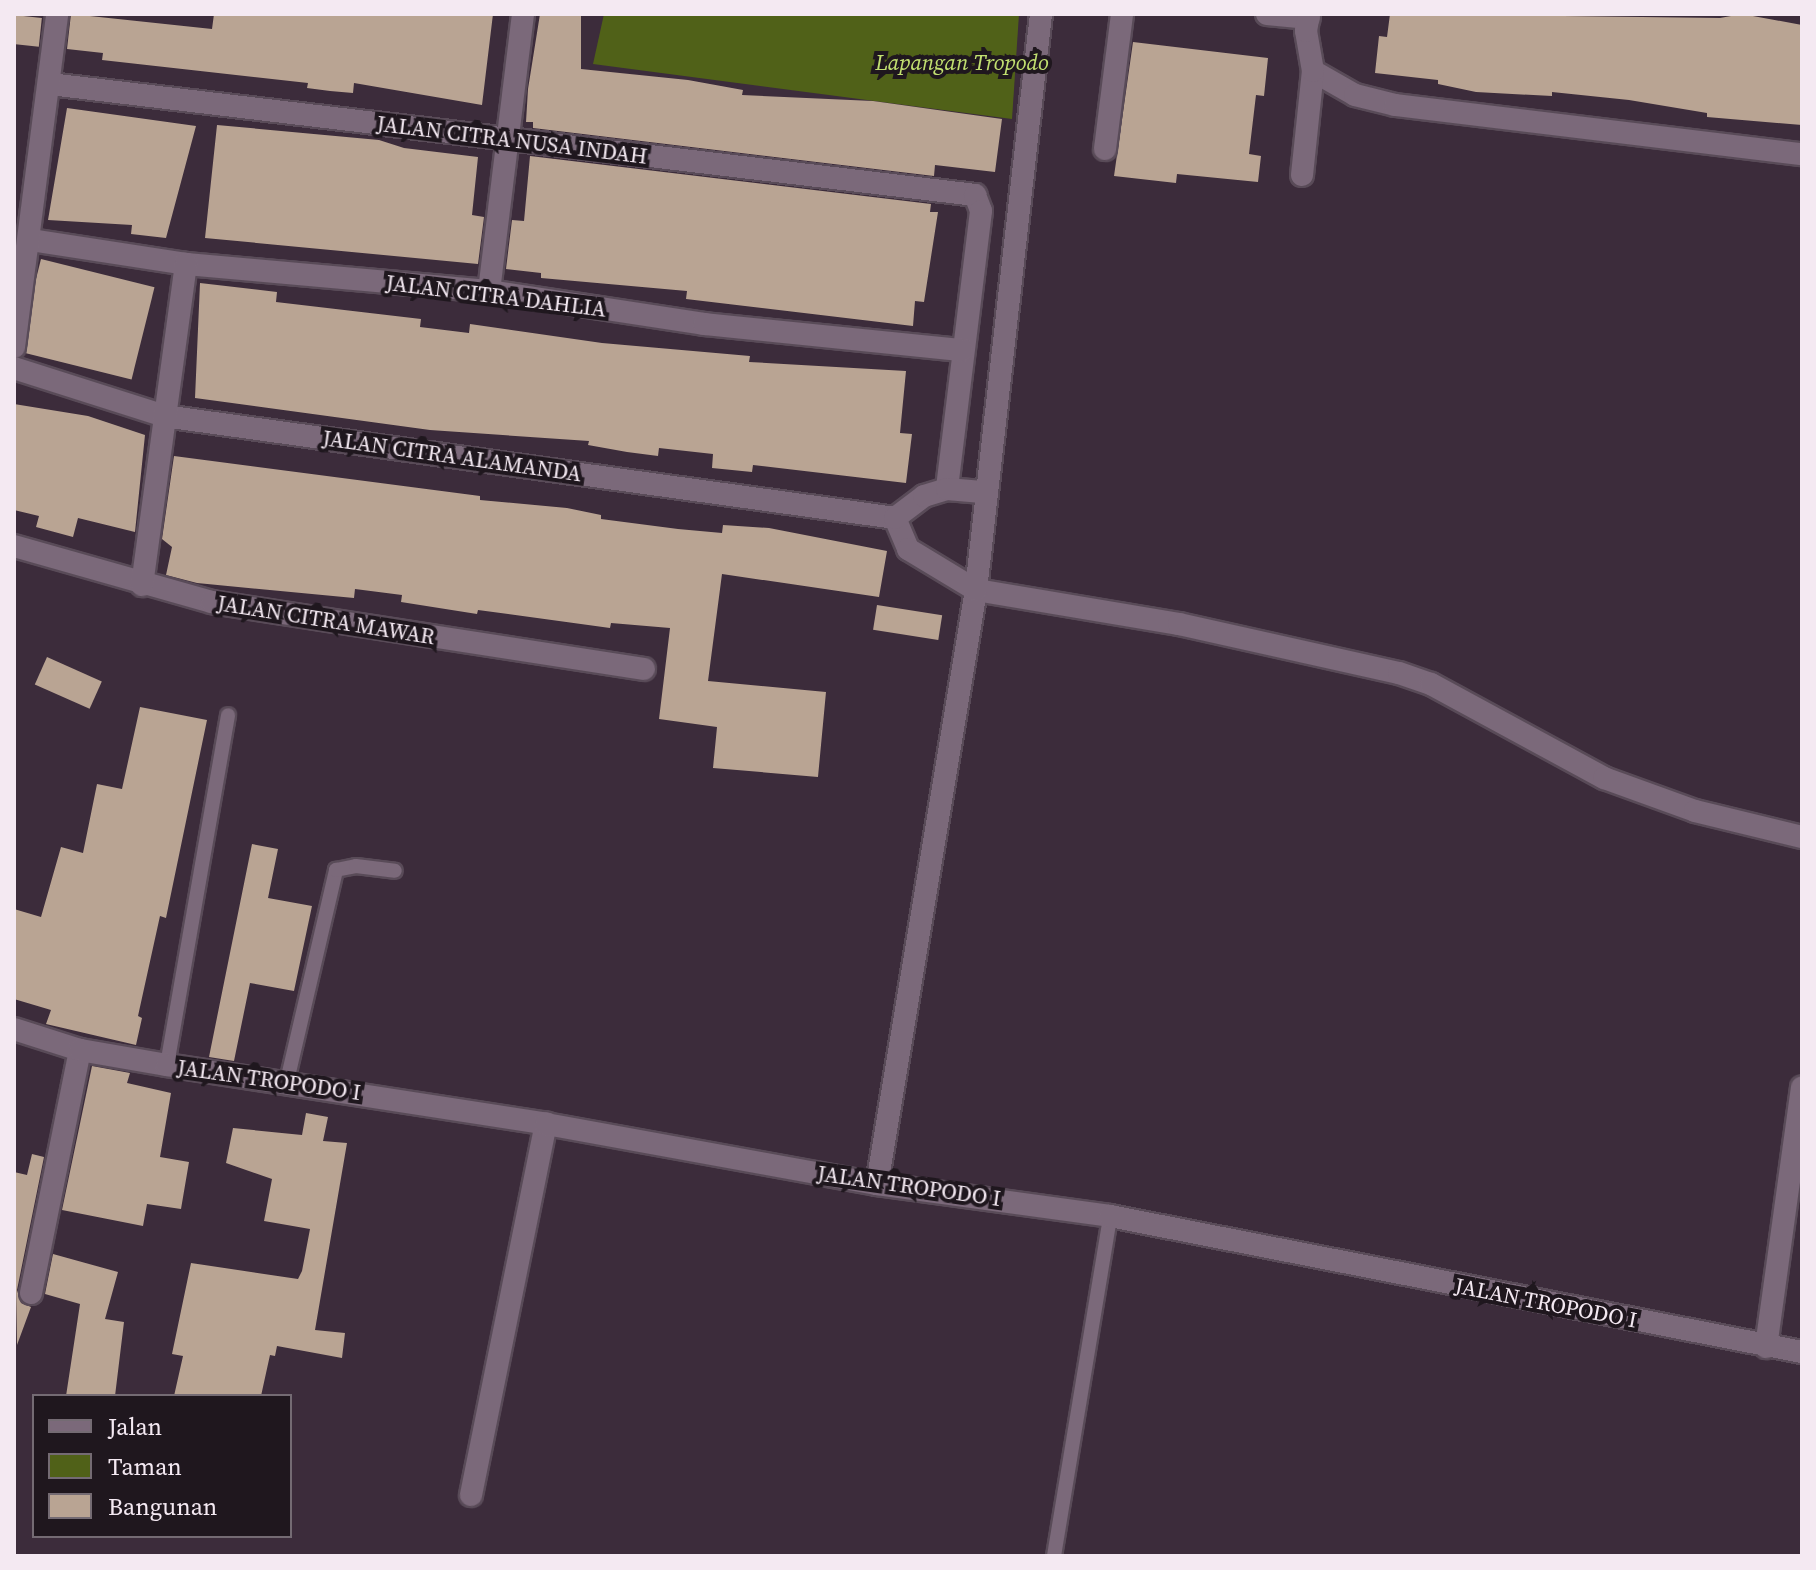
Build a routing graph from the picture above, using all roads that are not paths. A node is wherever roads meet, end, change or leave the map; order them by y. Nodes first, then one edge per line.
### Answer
1 (57, 14) edge
2 (523, 14) edge
3 (1041, 14) edge
4 (1122, 14) edge
5 (1267, 14) edge
6 (1309, 16) edge
7 (1313, 71) junction
8 (50, 84) junction
9 (507, 140) junction
10 (1105, 149) dead end
11 (1802, 154) edge
12 (1302, 175) dead end
13 (31, 240) junction
14 (186, 264) junction
15 (489, 291) junction
16 (14, 347) edge
17 (962, 350) junction
18 (14, 368) edge
19 (164, 416) junction
20 (947, 489) junction
21 (985, 492) junction
22 (895, 518) junction
23 (14, 546) edge
24 (142, 585) junction
25 (976, 590) junction
26 (644, 669) dead end
27 (228, 715) dead end
28 (1802, 837) edge
29 (395, 871) dead end
30 (14, 1029) edge
31 (80, 1050) junction
32 (167, 1065) junction
33 (287, 1081) junction
34 (1802, 1087) edge
35 (546, 1124) junction
36 (877, 1184) junction
37 (1110, 1216) junction
38 (31, 1293) dead end
39 (1766, 1347) junction
40 (1802, 1352) edge
41 (471, 1495) dead end
42 (1054, 1556) edge

1 - 8 street
2 - 9 street
3 - 21 street
4 - 10 street
5 - 6 street
6 - 7 street
7 - 11 street
7 - 12 street
8 - 9 street, JALAN CITRA NUSA INDAH
8 - 13 street
9 - 15 street
9 - 17 street, JALAN CITRA NUSA INDAH
13 - 14 street, JALAN CITRA DAHLIA
13 - 16 street
14 - 15 street, JALAN CITRA DAHLIA
14 - 19 street
15 - 17 street, JALAN CITRA DAHLIA
17 - 20 street
18 - 19 street, JALAN CITRA ALAMANDA
19 - 22 street, JALAN CITRA ALAMANDA
19 - 24 street
20 - 21 street
20 - 22 street
21 - 25 street
22 - 25 street
23 - 24 street, JALAN CITRA MAWAR
24 - 26 street, JALAN CITRA MAWAR
25 - 28 street
25 - 36 street
27 - 32 lane
29 - 33 lane
30 - 31 street, JALAN TROPODO I
31 - 32 street, JALAN TROPODO I
31 - 38 street
32 - 33 street, JALAN TROPODO I
33 - 35 street, JALAN TROPODO I
34 - 39 street
35 - 36 street, JALAN TROPODO I
35 - 41 street
36 - 37 street, JALAN TROPODO I
37 - 39 street, JALAN TROPODO I
37 - 42 lane
39 - 40 street, JALAN TROPODO I

